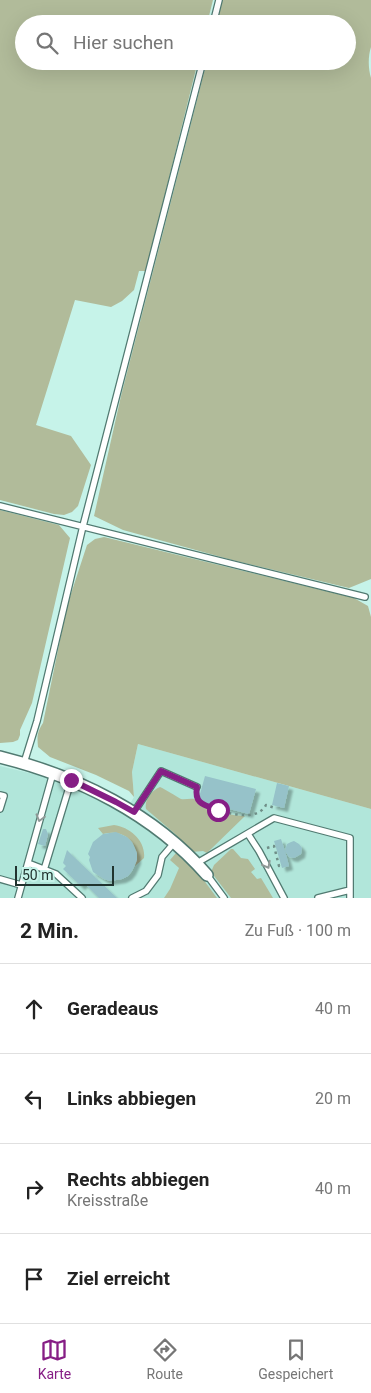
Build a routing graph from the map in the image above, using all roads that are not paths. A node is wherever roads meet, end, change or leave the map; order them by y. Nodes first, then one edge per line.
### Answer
1 (219, 0) edge
2 (215, 15) edge
3 (201, 70) edge
4 (0, 506) edge
5 (82, 526) junction
6 (365, 597) dead end
7 (0, 757) edge
8 (24, 763) junction
9 (53, 773) junction
10 (71, 780) junction
11 (197, 787) road end
12 (0, 794) edge
13 (0, 809) edge
14 (134, 812) junction
15 (248, 834) junction
16 (174, 843) junction
17 (28, 863) junction
18 (197, 863) junction
19 (44, 870) junction
20 (207, 875) joint
21 (0, 879) edge
22 (21, 885) junction
23 (350, 890) junction
24 (18, 898) edge
25 (82, 898) edge
26 (132, 898) edge
27 (224, 898) edge
28 (284, 898) edge
29 (318, 898) edge
30 (350, 898) edge

1 - 2 lane
3 - 5 lane
4 - 5 lane
5 - 6 lane
5 - 8 lane
7 - 8 street
8 - 9 street
9 - 10 street
9 -> 17 lane
10 - 14 street
10 - 19 lane
11 - 14 lane
12 - 13 lane
14 - 16 street
15 - 18 lane
15 - 23 lane
15 -> 28 lane
16 - 18 street
16 - 26 lane
17 - 19 lane
17 - 22 lane
18 - 20 street
19 - 25 lane
20 - 27 lane
21 - 22 lane
22 - 24 lane
23 - 29 lane
23 - 30 lane

